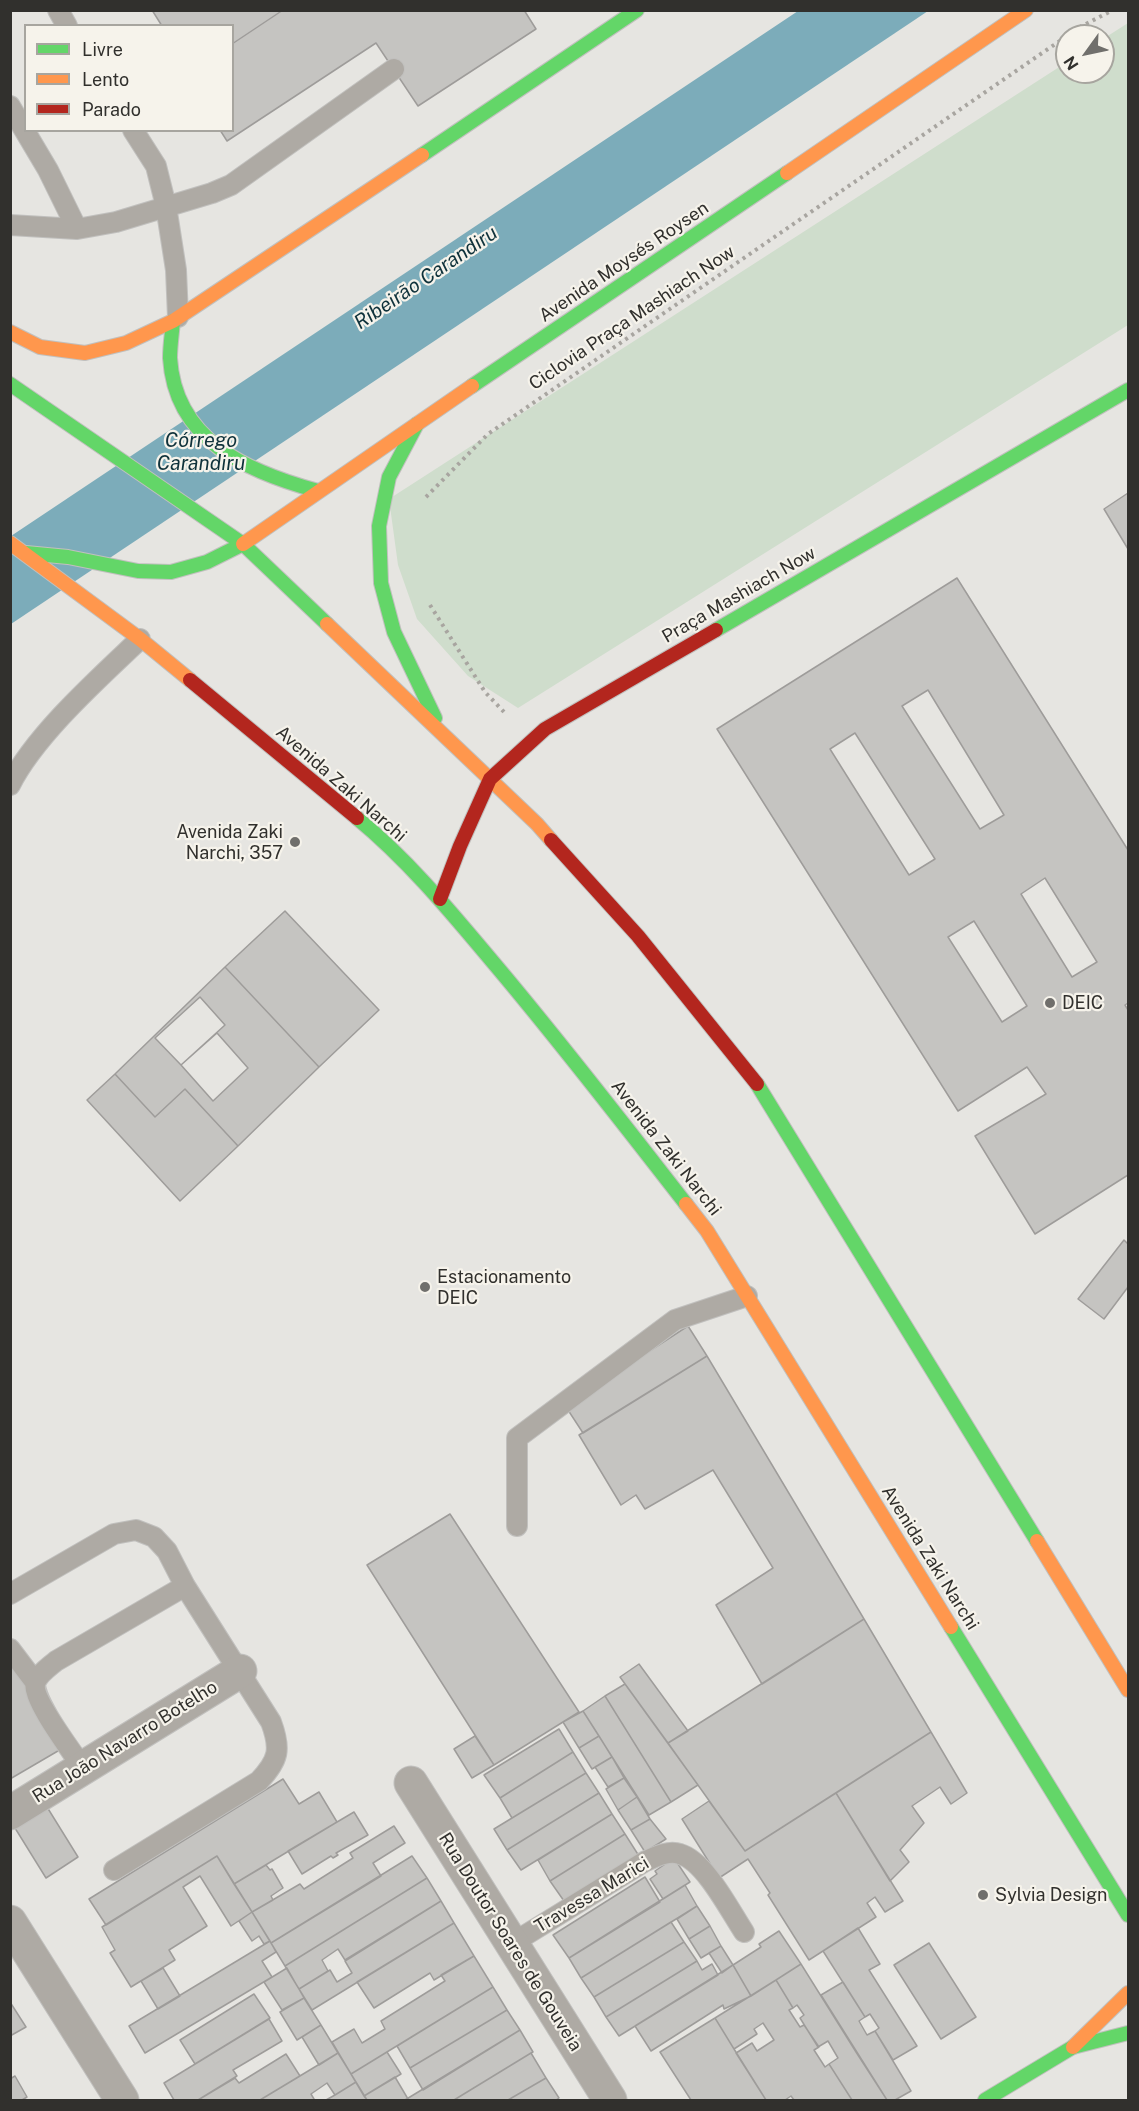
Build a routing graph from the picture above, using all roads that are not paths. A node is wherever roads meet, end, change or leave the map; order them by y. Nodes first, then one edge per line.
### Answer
1 (58, 10) edge
2 (637, 10) edge
3 (1026, 10) edge
4 (66, 24) edge
5 (394, 69) dead end
6 (10, 106) edge
7 (24, 130) edge
8 (25, 132) edge
9 (134, 132) edge
10 (166, 206) junction
11 (10, 225) edge
12 (77, 229) junction
13 (176, 319) junction
14 (10, 332) edge
15 (10, 384) edge
16 (1128, 390) edge
17 (417, 424) junction
18 (318, 491) junction
19 (10, 543) edge
20 (239, 546) junction
21 (24, 552) junction
22 (140, 639) junction
23 (442, 733) junction
24 (490, 779) junction
25 (10, 786) edge
26 (440, 899) junction
27 (747, 1296) junction
28 (516, 1526) dead end
29 (185, 1586) junction
30 (10, 1594) edge
31 (10, 1649) edge
32 (240, 1671) junction
33 (35, 1683) junction
34 (1128, 1690) edge
35 (83, 1768) junction
36 (411, 1783) dead end
37 (10, 1813) edge
38 (114, 1870) dead end
39 (1128, 1915) edge
40 (10, 1922) edge
41 (744, 1932) dead end
42 (511, 1944) junction
43 (1128, 1993) edge
44 (1128, 2033) edge
45 (1073, 2048) junction
46 (122, 2100) edge
47 (610, 2100) edge
48 (985, 2100) edge

1 - 4 lane
2 - 13 main road
3 - 17 main road, Avenida Moysés Roysen
5 - 10 lane
6 - 7 lane
8 - 12 lane
9 - 10 lane
10 - 12 lane
10 - 13 lane
11 - 12 lane
13 - 14 main road
13 - 18 main road
15 - 20 main road
16 - 24 main road, Praça Mashiach Now
17 - 18 main road, Avenida Moysés Roysen
17 - 23 main road
18 - 20 main road, Avenida Moysés Roysen
19 - 21 main road, Avenida Zaki Narchi
20 - 21 main road, Avenida Moysés Roysen
20 - 23 main road
21 - 22 main road, Avenida Zaki Narchi
22 - 25 lane
22 - 26 main road, Avenida Zaki Narchi
23 - 24 main road
24 - 26 main road, Praça Mashiach Now
24 - 34 main road
26 - 27 main road, Avenida Zaki Narchi
27 - 28 lane
27 - 39 main road, Avenida Zaki Narchi
29 - 30 lane
29 - 32 lane
29 - 33 lane
31 - 33 lane
32 - 35 street, Rua João Navarro Botelho
32 - 38 lane
33 - 35 lane
35 - 37 street, Rua João Navarro Botelho
36 - 42 street, Rua Doutor Soares de Gouveia
40 - 46 street
41 - 42 lane, Travessa Marici
42 - 47 street, Rua Doutor Soares de Gouveia
43 - 45 main road
44 - 45 main road
45 - 48 main road

